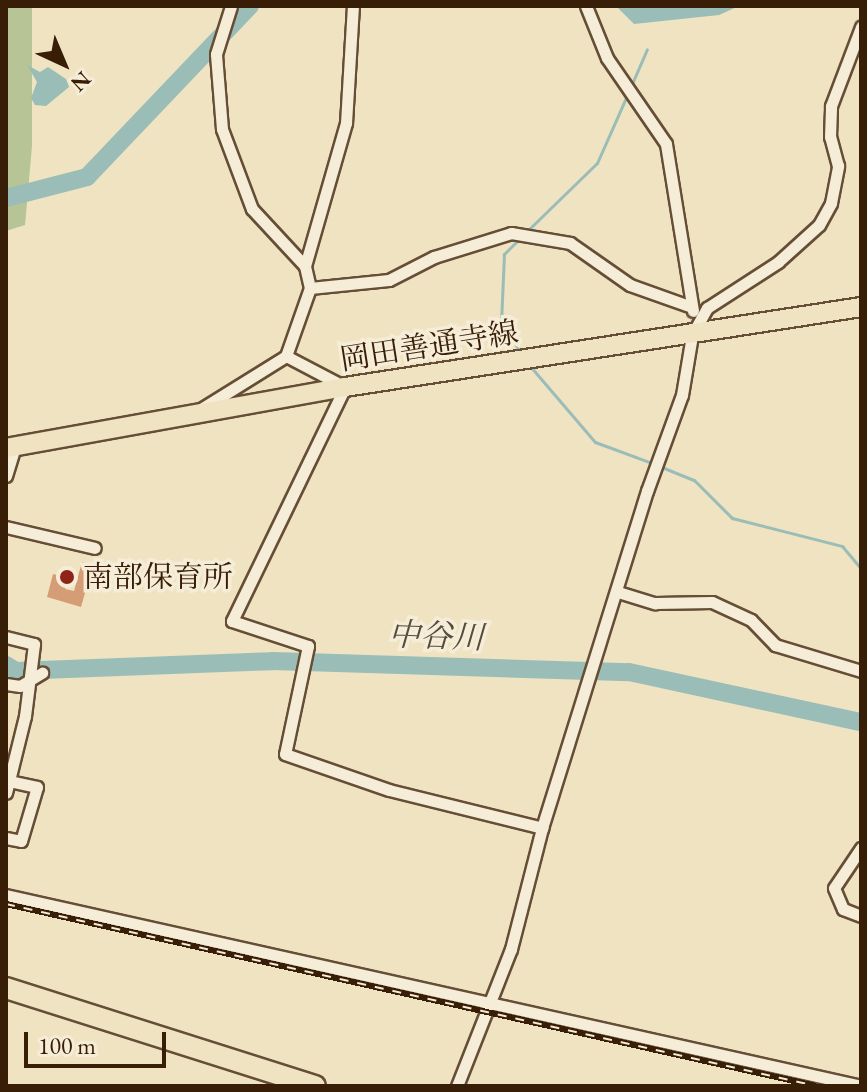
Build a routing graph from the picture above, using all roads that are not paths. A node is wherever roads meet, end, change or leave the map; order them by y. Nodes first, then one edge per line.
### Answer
1 (231, 6) edge
2 (353, 6) edge
3 (586, 6) edge
4 (861, 27) edge
5 (305, 266) junction
6 (310, 288) junction
7 (689, 306) junction
8 (861, 307) edge
9 (695, 326) junction
10 (286, 356) junction
11 (345, 387) junction
12 (185, 418) junction
13 (11, 447) edge
14 (6, 476) edge
15 (6, 527) edge
16 (95, 548) dead end
17 (618, 592) junction
18 (6, 637) edge
19 (861, 671) edge
20 (42, 673) dead end
21 (26, 682) junction
22 (6, 684) edge
23 (7, 787) edge
24 (542, 828) junction
25 (6, 838) edge
26 (861, 848) edge
27 (6, 895) edge
28 (861, 916) edge
29 (6, 988) edge
30 (491, 1004) junction
31 (315, 1086) edge
32 (457, 1086) edge
33 (861, 1086) edge

1 - 5 street
2 - 5 street
3 - 7 street
4 - 9 street
5 - 6 street
6 - 7 street
6 - 10 street
7 - 9 street
8 - 9 main road, 岡田善通寺線
9 - 11 main road, 岡田善通寺線
9 - 17 street
10 - 11 street
10 - 12 street
11 - 12 main road, 岡田善通寺線
11 - 24 street
12 - 13 main road, 岡田善通寺線
13 - 14 street
15 - 16 street
17 - 19 street
17 - 24 street
18 - 21 street
20 - 21 street
21 - 22 street
21 - 23 street
23 - 25 street
24 - 30 street
26 - 28 street
27 - 30 street
29 - 31 highway
30 - 32 street
30 - 33 street

